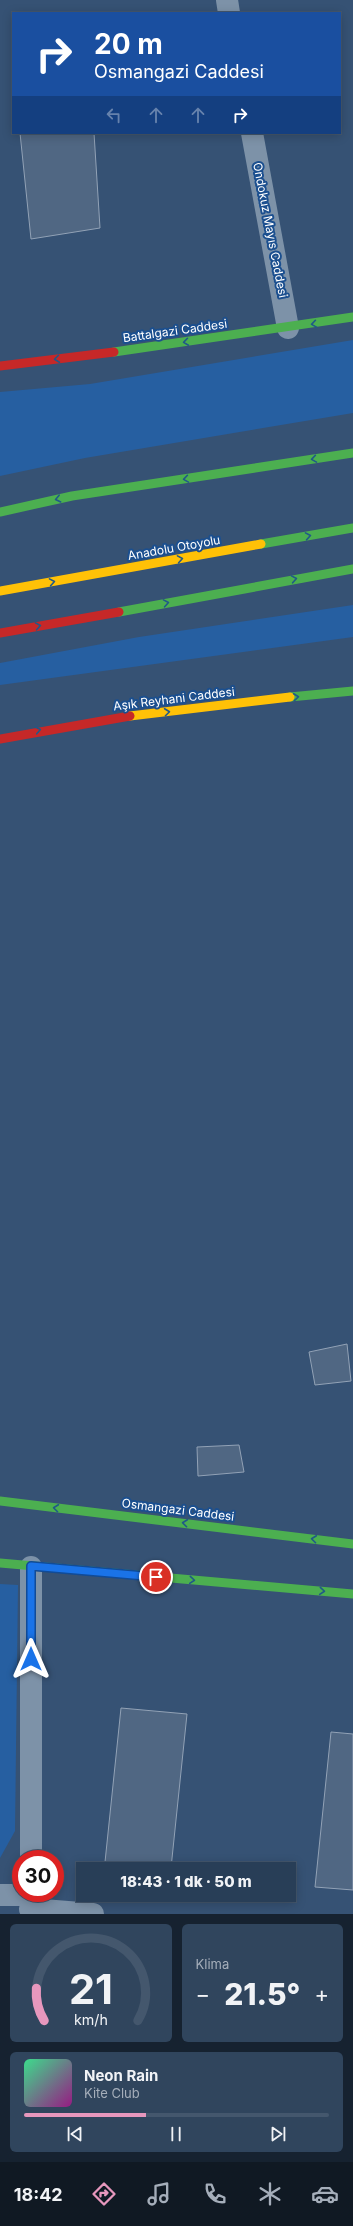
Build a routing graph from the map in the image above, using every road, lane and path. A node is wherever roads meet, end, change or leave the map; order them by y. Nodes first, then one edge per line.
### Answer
1 (227, 0) edge
2 (229, 12) edge
3 (252, 134) edge
4 (353, 318) edge
5 (288, 328) junction
6 (0, 366) edge
7 (353, 453) edge
8 (0, 512) edge
9 (353, 528) edge
10 (353, 569) edge
11 (0, 591) edge
12 (0, 633) edge
13 (353, 691) edge
14 (0, 739) edge
15 (0, 1501) edge
16 (353, 1544) edge
17 (0, 1563) edge
18 (31, 1566) junction
19 (353, 1594) edge
20 (31, 1850) edge
21 (0, 1895) edge
22 (30, 1903) edge
23 (93, 1914) edge

1 - 2 street
3 - 5 street, Ondokuz Mayıs Caddesi
4 -> 5 main road, Battalgazi Caddesi
5 -> 6 main road, Battalgazi Caddesi
7 -> 8 main road
11 -> 9 main road, Anadolu Otoyolu
12 -> 10 main road
14 -> 13 main road, Aşık Reyhani Caddesi
16 -> 15 main road, Osmangazi Caddesi
17 - 18 main road
18 -> 19 main road
18 - 20 street
21 - 22 street
22 - 23 street

